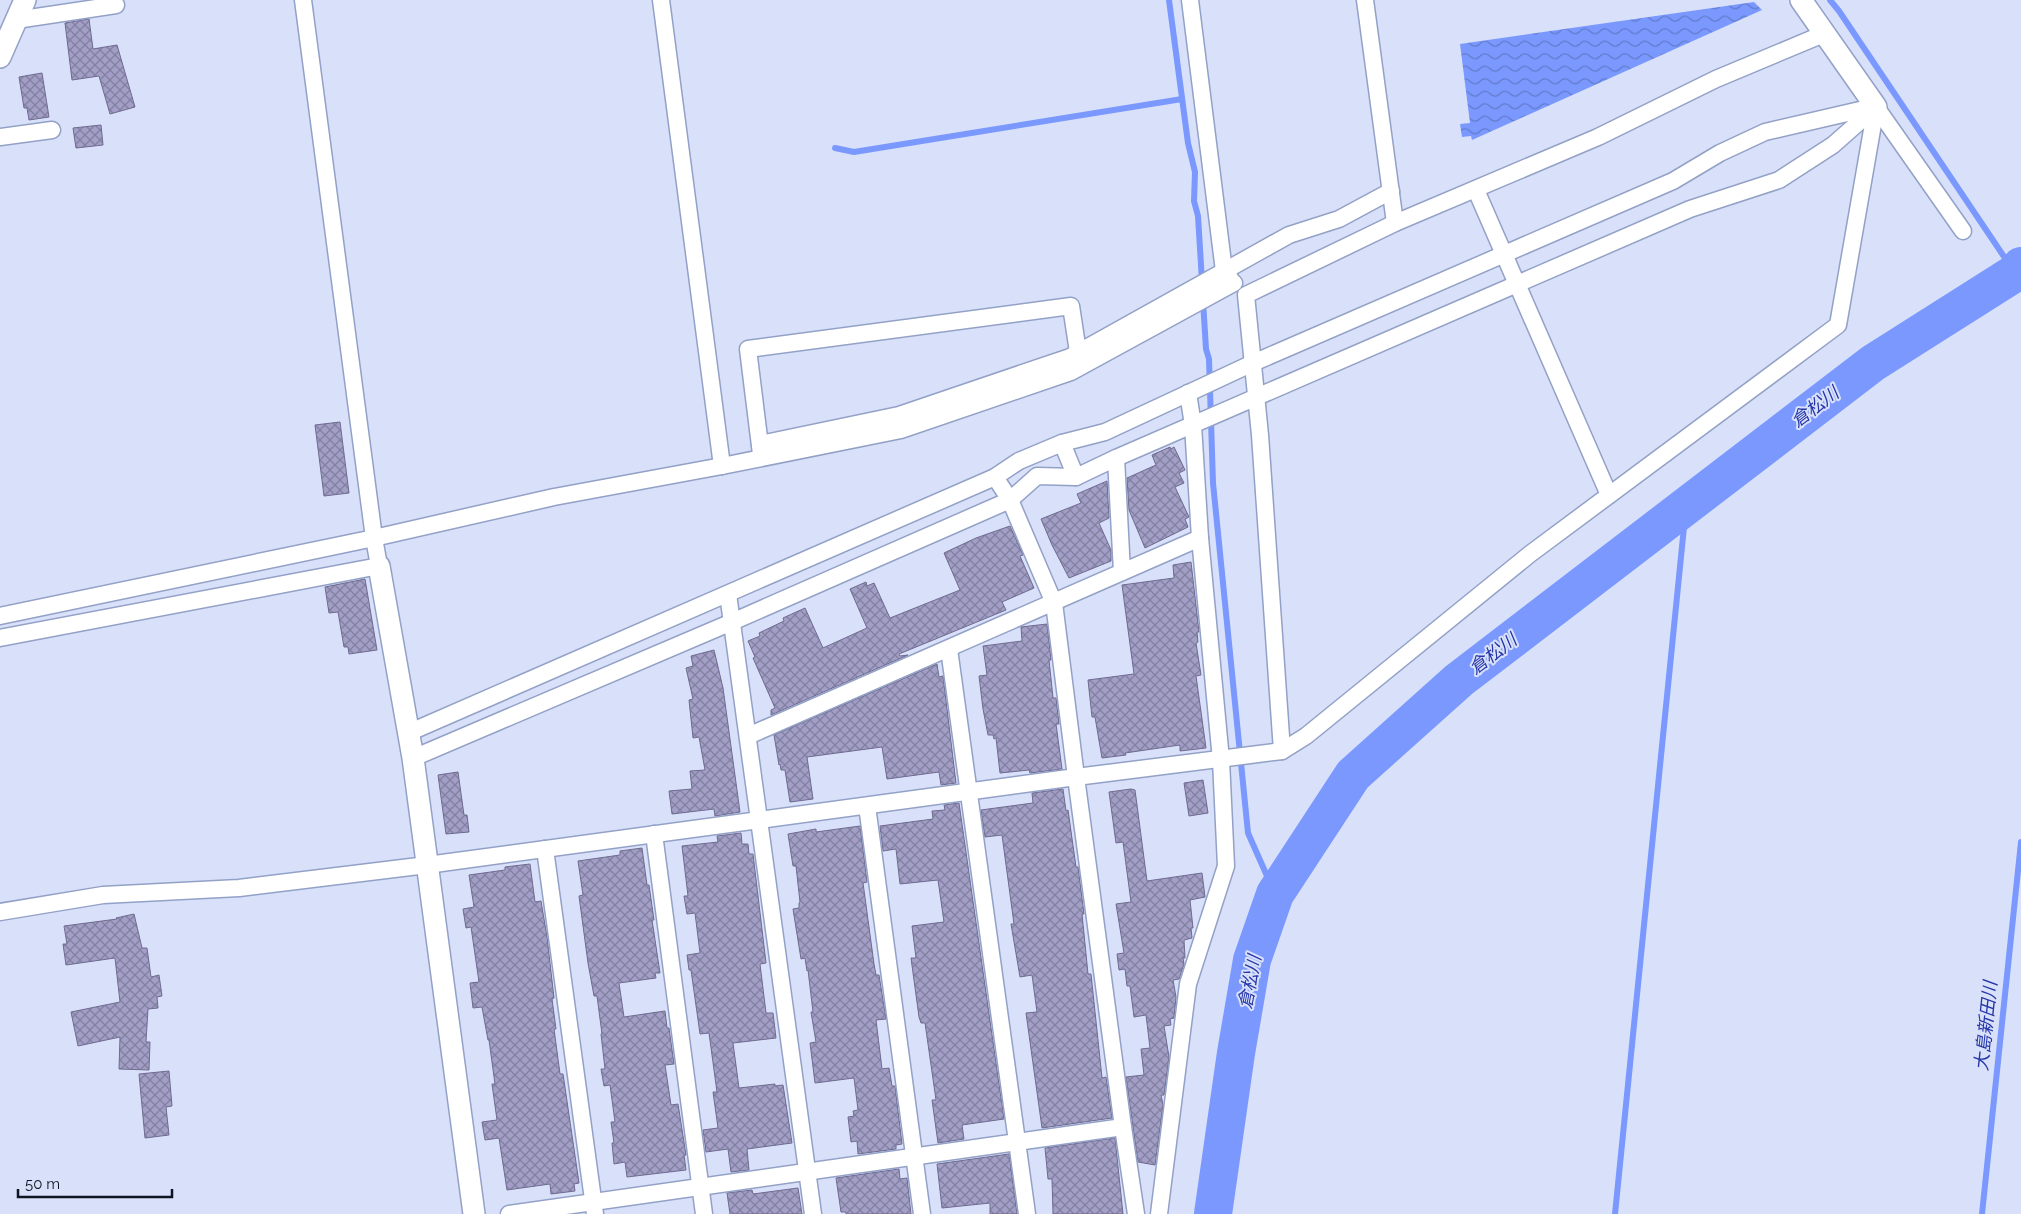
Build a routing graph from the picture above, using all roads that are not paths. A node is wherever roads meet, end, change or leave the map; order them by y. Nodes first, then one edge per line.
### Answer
1 (25, 0) edge
2 (303, 0) edge
3 (661, 0) edge
4 (1190, 0) edge
5 (1365, 0) edge
6 (1800, 0) edge
7 (116, 5) dead end
8 (16, 20) junction
9 (1826, 33) junction
10 (0, 58) edge
11 (1876, 107) junction
12 (52, 130) dead end
13 (0, 137) edge
14 (1476, 190) junction
15 (1390, 191) junction
16 (1395, 223) junction
17 (1963, 231) dead end
18 (1504, 255) junction
19 (1229, 277) junction
20 (1517, 284) junction
21 (1246, 295) junction
22 (1078, 352) junction
23 (1253, 363) junction
24 (1188, 393) junction
25 (1256, 397) junction
26 (1193, 425) junction
27 (1062, 443) junction
28 (761, 451) junction
29 (1116, 458) junction
30 (722, 466) junction
31 (996, 477) junction
32 (1076, 477) junction
33 (1609, 495) junction
34 (1010, 500) junction
35 (374, 538) junction
36 (1200, 538) junction
37 (379, 566) junction
38 (1122, 572) junction
39 (728, 594) junction
40 (1054, 603) junction
41 (0, 616) edge
42 (732, 622) junction
43 (0, 638) edge
44 (950, 649) junction
45 (408, 733) junction
46 (748, 736) junction
47 (1282, 751) junction
48 (413, 758) junction
49 (1221, 760) junction
50 (1076, 777) junction
51 (970, 792) junction
52 (867, 806) junction
53 (760, 820) junction
54 (654, 834) junction
55 (545, 849) junction
56 (427, 865) junction
57 (0, 912) edge
58 (1123, 1127) junction
59 (1017, 1142) junction
60 (914, 1157) junction
61 (808, 1172) junction
62 (700, 1187) junction
63 (594, 1208) edge
64 (474, 1214) edge
65 (509, 1214) edge
66 (704, 1214) edge
67 (813, 1214) edge
68 (922, 1214) edge
69 (1027, 1214) edge
70 (1136, 1214) edge
71 (1159, 1214) edge

1 - 8 street
2 - 35 street
3 - 30 street
4 - 19 street
5 - 15 street
6 - 9 street
7 - 8 street
8 - 10 street
9 - 11 street
9 - 14 street
11 - 17 street
11 - 18 street
11 - 20 street
11 - 33 street
12 - 13 street
14 - 16 street
14 - 18 street
15 - 16 street
15 - 19 street
16 - 21 street
18 - 20 street
18 - 23 street
19 - 21 street
19 - 22 street
19 - 28 street
20 - 25 street
20 - 33 street
21 - 23 street
22 - 28 street
22 - 28 street
23 - 24 street
23 - 25 street
24 - 26 street
24 - 27 street
25 - 26 street
25 - 47 street
26 - 29 street
26 - 36 street
27 - 31 street
27 - 32 street
28 - 30 street
29 - 32 street
29 - 38 street
30 - 35 street
31 - 34 street
31 - 39 street
32 - 34 street
33 - 47 street
34 - 40 street
34 - 42 street
35 - 37 street
35 - 41 street
36 - 38 street
36 - 49 street
37 - 43 street
37 - 45 street
38 - 40 street
39 - 42 street
39 - 45 street
40 - 44 street
40 - 50 street
42 - 46 street
42 - 48 street
44 - 46 street
44 - 51 street
45 - 48 street
46 - 53 street
47 - 49 street
48 - 56 street
49 - 50 street
49 - 71 street
50 - 51 street
50 - 58 street
51 - 52 street
51 - 59 street
52 - 53 street
52 - 60 street
53 - 54 street
53 - 61 street
54 - 55 street
54 - 62 street
55 - 56 street
55 - 63 street
56 - 57 street
56 - 64 street
58 - 59 street
58 - 70 street
59 - 60 street
59 - 69 street
60 - 61 street
60 - 68 street
61 - 62 street
61 - 67 street
62 - 63 street
62 - 66 street
63 - 65 street

